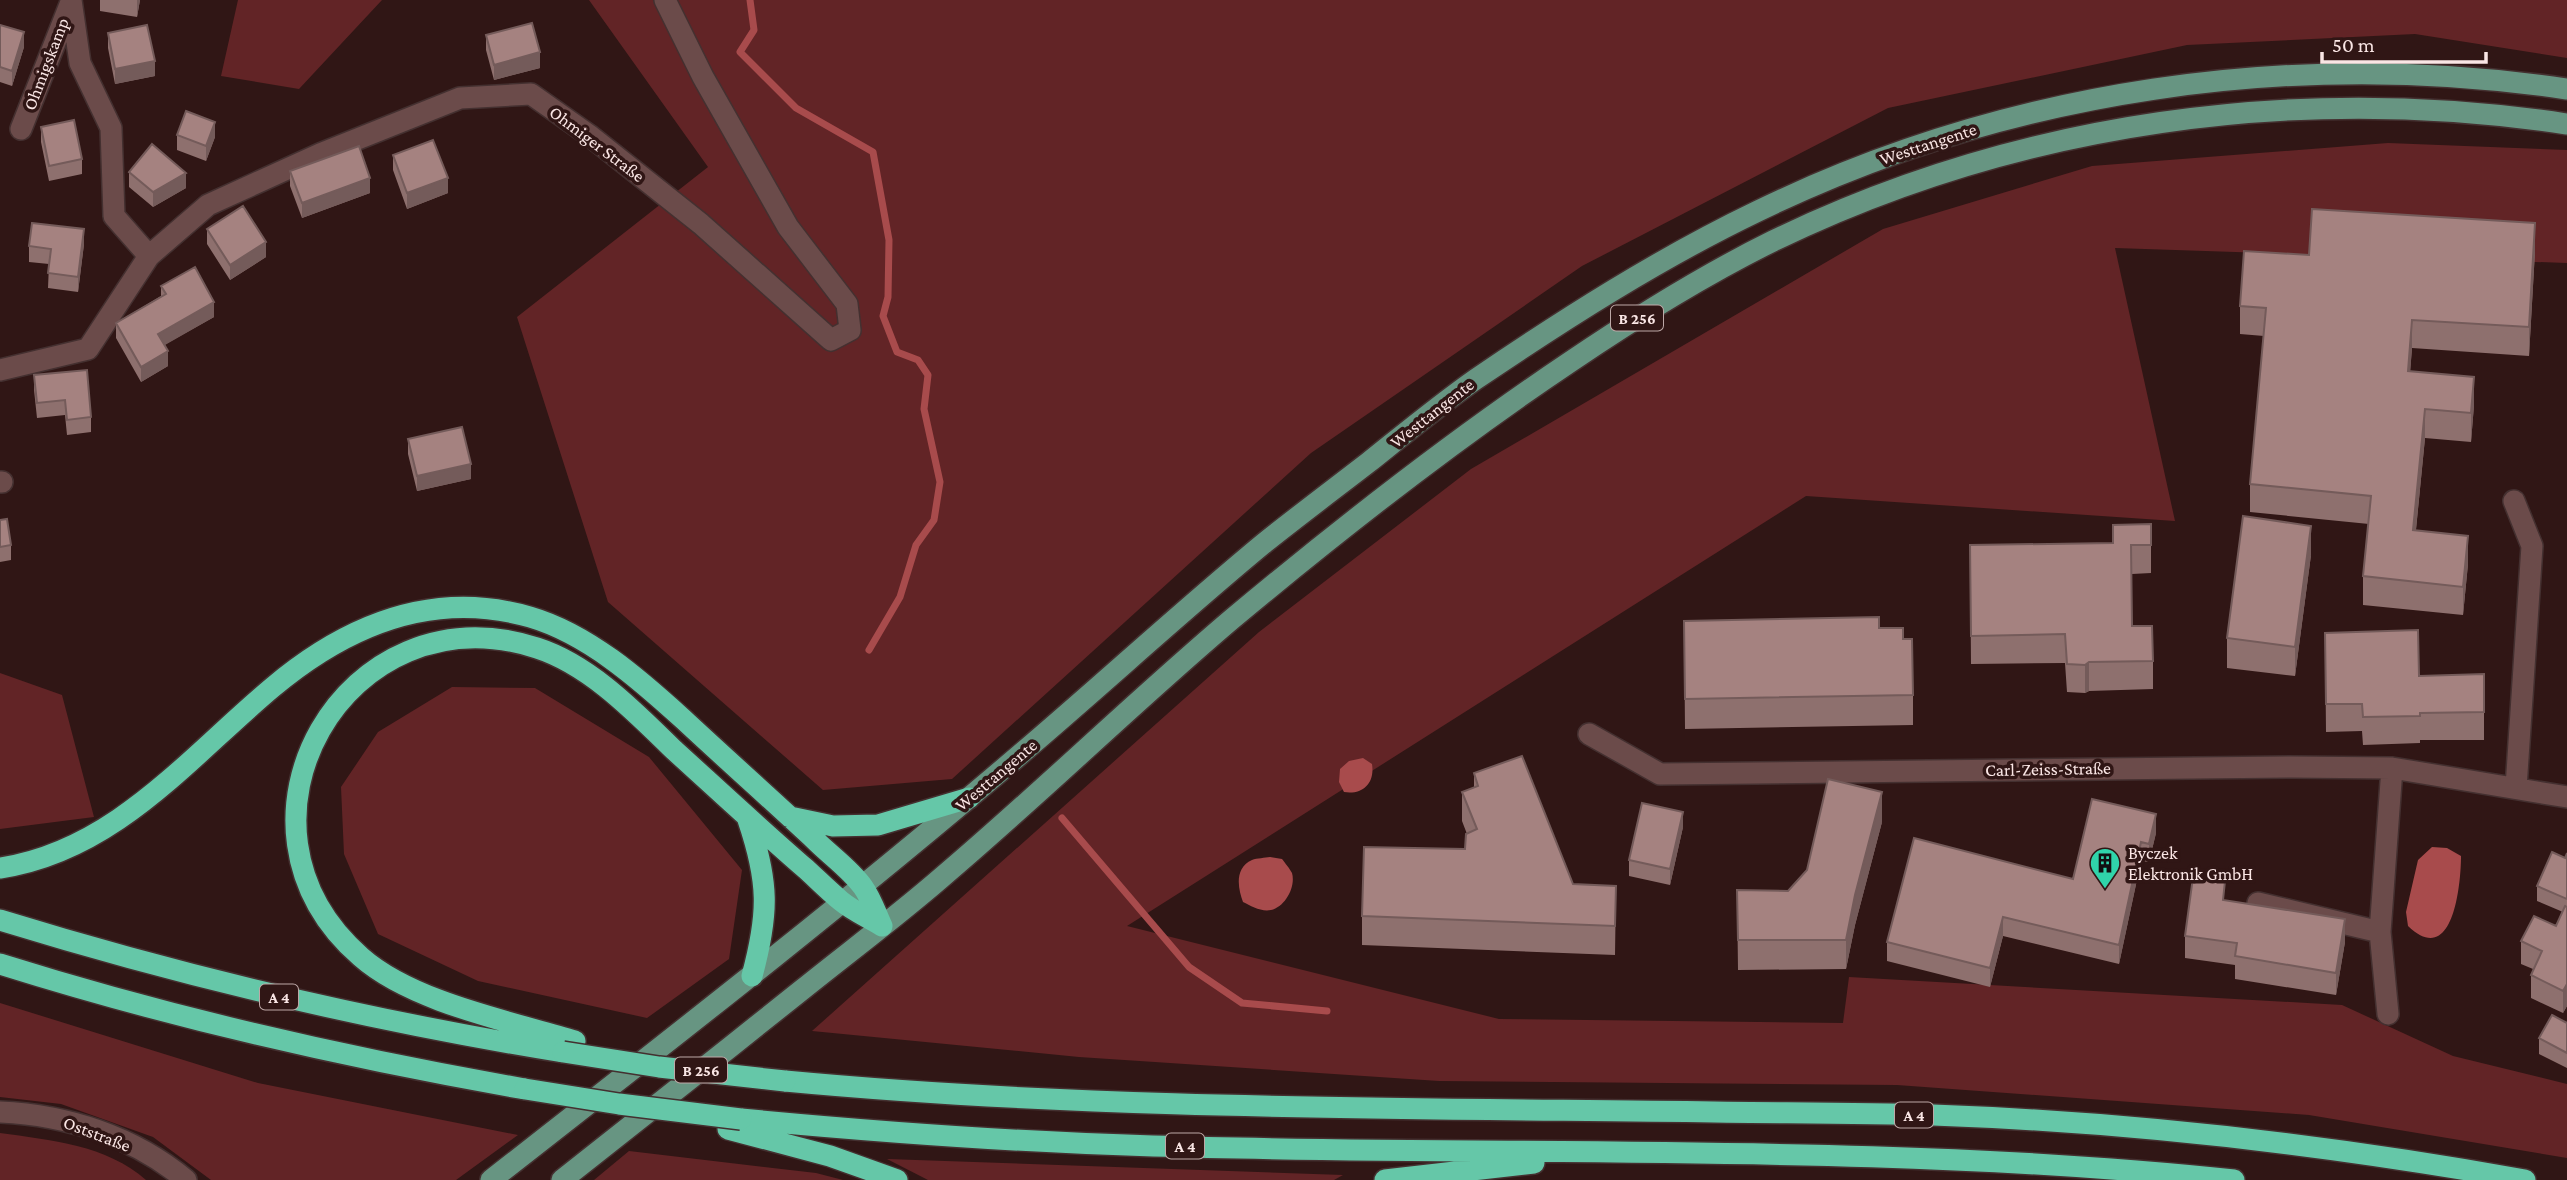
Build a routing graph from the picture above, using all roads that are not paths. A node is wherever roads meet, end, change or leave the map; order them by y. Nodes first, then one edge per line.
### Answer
1 (71, 0) edge
2 (665, 0) edge
3 (2567, 89) edge
4 (2567, 124) edge
5 (21, 129) dead end
6 (149, 256) junction
7 (0, 370) edge
8 (2514, 501) dead end
9 (1589, 734) dead end
10 (2392, 768) junction
11 (2516, 788) junction
12 (2567, 797) edge
13 (969, 798) junction
14 (790, 817) junction
15 (747, 818) junction
16 (0, 868) edge
17 (862, 886) junction
18 (843, 902) junction
19 (2258, 904) edge
20 (0, 920) edge
21 (882, 926) junction
22 (2381, 932) junction
23 (0, 964) edge
24 (752, 976) junction
25 (2388, 1014) dead end
26 (569, 1046) junction
27 (0, 1112) edge
28 (734, 1124) junction
29 (1630, 1153) junction
30 (186, 1180) edge
31 (491, 1180) edge
32 (562, 1180) edge
33 (897, 1180) edge
34 (1385, 1180) edge
35 (2234, 1180) edge
36 (2525, 1180) edge

1 - 5 street, Ohmigskamp
1 - 6 street, Ohmigskamp
2 - 6 street, Ohmiger Straße
3 - 13 main road, Westtangente / B 256
4 - 21 main road, Westtangente / B 256
6 - 7 street, Ohmiger Straße
8 - 11 street
9 - 10 street, Carl-Zeiss-Straße
10 - 11 street, Carl-Zeiss-Straße
10 - 22 street
11 - 12 street, Carl-Zeiss-Straße
13 - 14 highway
13 - 17 main road, Westtangente / B 256
14 - 16 highway
14 - 17 highway
15 - 18 highway
15 - 24 highway
15 - 26 highway
17 - 18 main road, Westtangente / B 256
17 - 21 highway
18 - 21 highway
18 - 24 main road, Westtangente / B 256
19 - 22 street
20 - 26 highway, A 4
21 - 32 main road, Westtangente / B 256
22 - 25 street
23 - 28 highway, A 4, bridge
24 - 31 main road, Westtangente / B 256
26 - 36 highway, A 4, bridge
27 - 30 street, Oststraße
28 - 29 highway, A 4
28 - 33 highway
29 - 34 highway
29 - 35 highway, A 4

